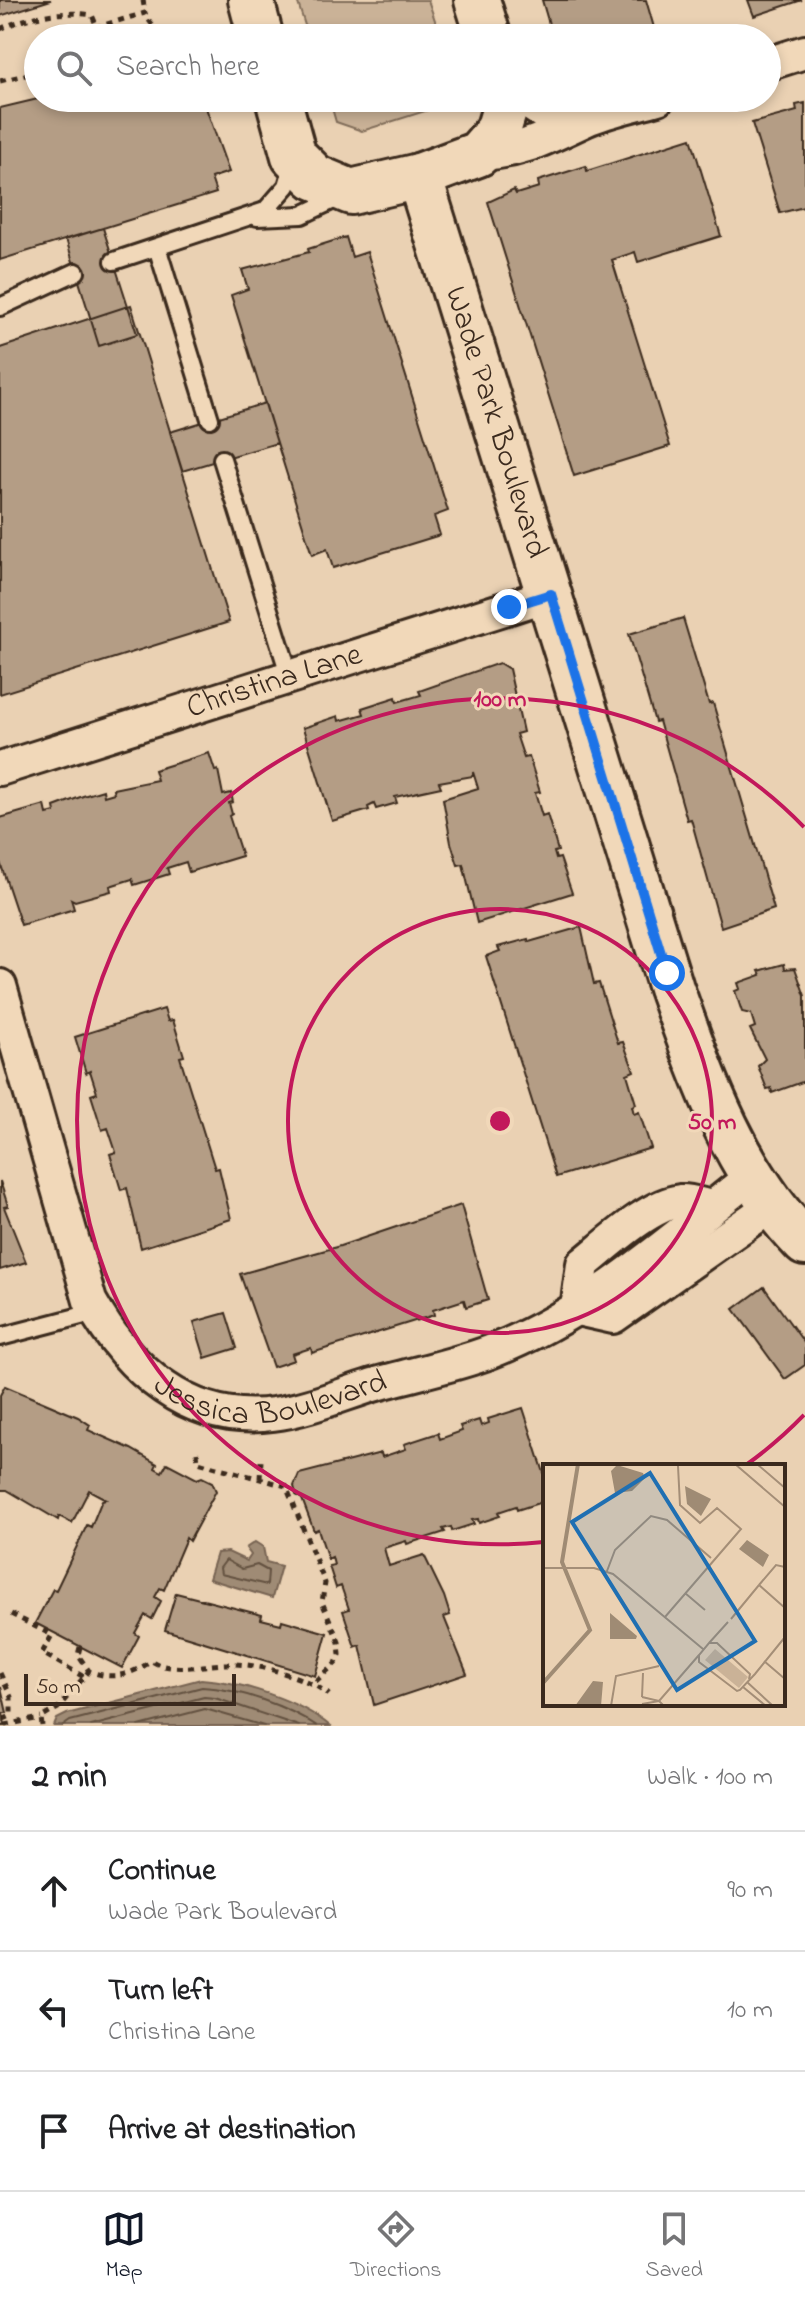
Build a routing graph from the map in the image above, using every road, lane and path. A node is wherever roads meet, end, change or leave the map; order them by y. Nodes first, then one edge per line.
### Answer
1 (143, 0) edge
2 (251, 0) edge
3 (477, 0) edge
4 (145, 13) junction
5 (96, 24) edge
6 (107, 24) edge
7 (151, 24) edge
8 (257, 24) edge
9 (485, 24) edge
10 (0, 29) edge
11 (805, 52) edge
12 (781, 60) edge
13 (24, 75) edge
14 (0, 81) edge
15 (282, 112) edge
16 (504, 112) edge
17 (542, 112) edge
18 (611, 112) edge
19 (584, 120) junction
20 (478, 154) junction
21 (294, 156) junction
22 (419, 176) junction
23 (351, 192) junction
24 (252, 217) junction
25 (157, 247) junction
26 (114, 261) dead end
27 (76, 272) dead end
28 (0, 307) edge
29 (210, 419) dead end
30 (222, 459) dead end
31 (551, 594) junction
32 (290, 677) junction
33 (0, 769) edge
34 (0, 986) edge
35 (762, 1191) junction
36 (711, 1207) junction
37 (643, 1219) junction
38 (805, 1243) edge
39 (672, 1258) junction
40 (577, 1309) junction
41 (96, 1312) junction
42 (0, 1337) edge
43 (197, 1452) dead end
44 (261, 1460) dead end
45 (260, 1479) junction
46 (11, 1614) dead end
47 (80, 1647) dead end
48 (89, 1671) junction
49 (0, 1673) edge
50 (84, 1677) junction
51 (315, 1683) junction
52 (329, 1695) dead end
53 (41, 1718) junction
54 (4, 1722) edge
55 (42, 1726) edge

1 - 4 path
2 - 8 street
3 - 9 street
4 - 6 path
4 - 7 path
5 - 10 path
11 - 12 street
13 - 14 path
15 - 21 street
16 - 20 street
17 - 19 street
18 - 19 street
19 - 20 street
20 - 22 street
21 - 23 street
21 - 24 lane
22 - 23 street
22 - 31 street, Wade Park Boulevard
23 - 24 lane
24 - 25 lane
25 - 26 lane
25 - 29 lane
27 - 28 lane
30 - 32 lane
31 - 32 street, Christina Lane
31 - 35 street, Wade Park Boulevard
32 - 33 street, Christina Lane
34 - 41 street, Jessica Boulevard
35 - 36 street
35 - 38 street, Wade Park Boulevard
35 - 39 street
36 - 37 street
36 - 39 street
37 - 39 street
37 - 40 street
39 - 40 street
40 - 41 street, Jessica Boulevard
41 - 42 lane
43 - 45 path
44 - 45 path
45 - 51 path
46 - 50 path
47 - 48 path
48 - 50 path
48 - 51 path
49 - 54 path
50 - 53 path
51 - 52 path
53 - 54 path
53 - 55 path

